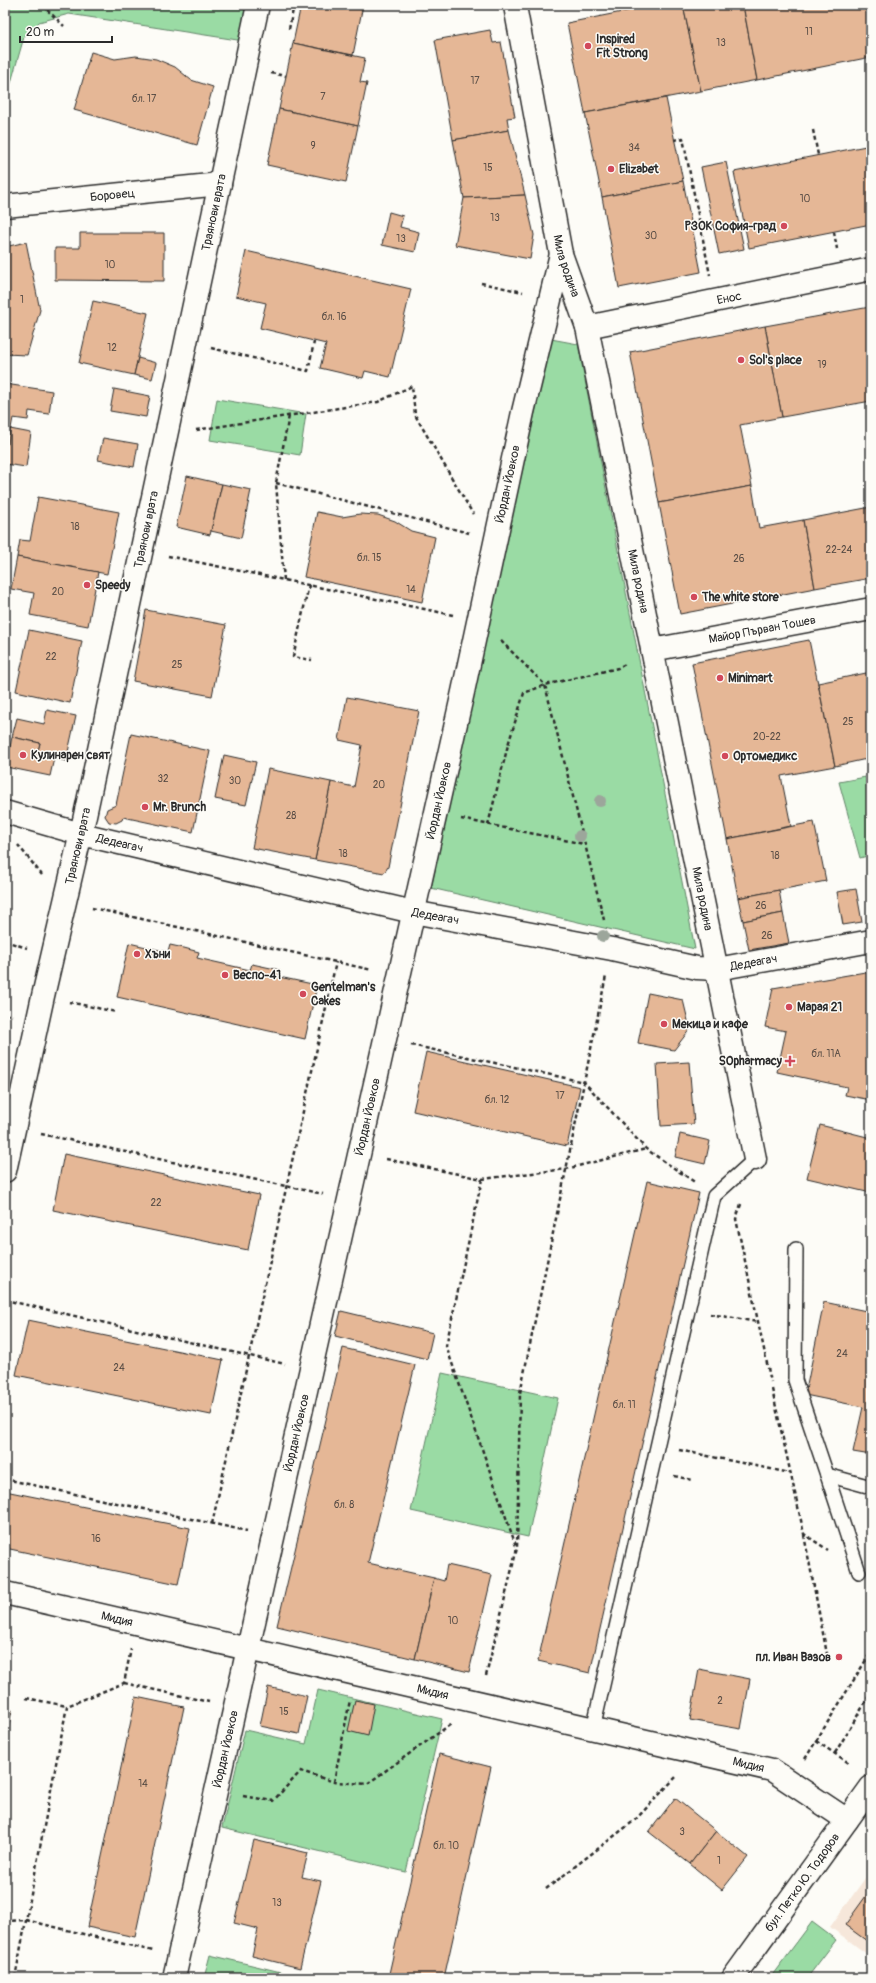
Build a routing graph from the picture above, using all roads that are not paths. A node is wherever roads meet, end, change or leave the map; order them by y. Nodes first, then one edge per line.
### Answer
1 (258, 5) edge
2 (517, 5) edge
3 (220, 184) junction
4 (5, 206) edge
5 (561, 254) junction
6 (871, 269) edge
7 (587, 327) junction
8 (871, 609) edge
9 (652, 650) junction
10 (5, 812) edge
11 (81, 834) junction
12 (413, 912) junction
13 (871, 941) edge
14 (717, 969) junction
15 (10, 1127) edge
16 (755, 1159) joint
17 (5, 1171) edge
18 (796, 1249) dead end
19 (827, 1475) junction
20 (871, 1487) edge
21 (859, 1572) dead end
22 (5, 1593) edge
23 (248, 1649) junction
24 (593, 1729) junction
25 (871, 1787) edge
26 (847, 1820) junction
27 (174, 1978) edge
28 (733, 1978) edge

1 - 3 street, Траянови врата
2 - 5 street, Мила родина
3 - 4 street, Боровец
3 - 11 street, Траянови врата
5 - 7 street, Мила родина
5 - 12 street, Йордан Йовков
6 - 7 street, Енос
7 - 9 street, Мила родина
8 - 9 street, Майор Първан Тошев
9 - 14 street, Мила родина
10 - 11 street, Дедеагач
11 - 12 street, Дедеагач
11 - 15 street, Траянови врата
12 - 14 street, Дедеагач
12 - 23 street, Йордан Йовков
13 - 14 street, Дедеагач
14 - 16 street, Мила родина
15 - 17 street, Траянови врата
16 - 24 lane
18 - 19 lane
19 - 20 lane
19 - 21 lane
22 - 23 street, Мидия
23 - 24 street, Мидия
23 - 27 street, Йордан Йовков
24 - 26 street, Мидия
25 - 26 street, бул. Петко Ю. Тодоров
26 - 28 street, бул. Петко Ю. Тодоров

